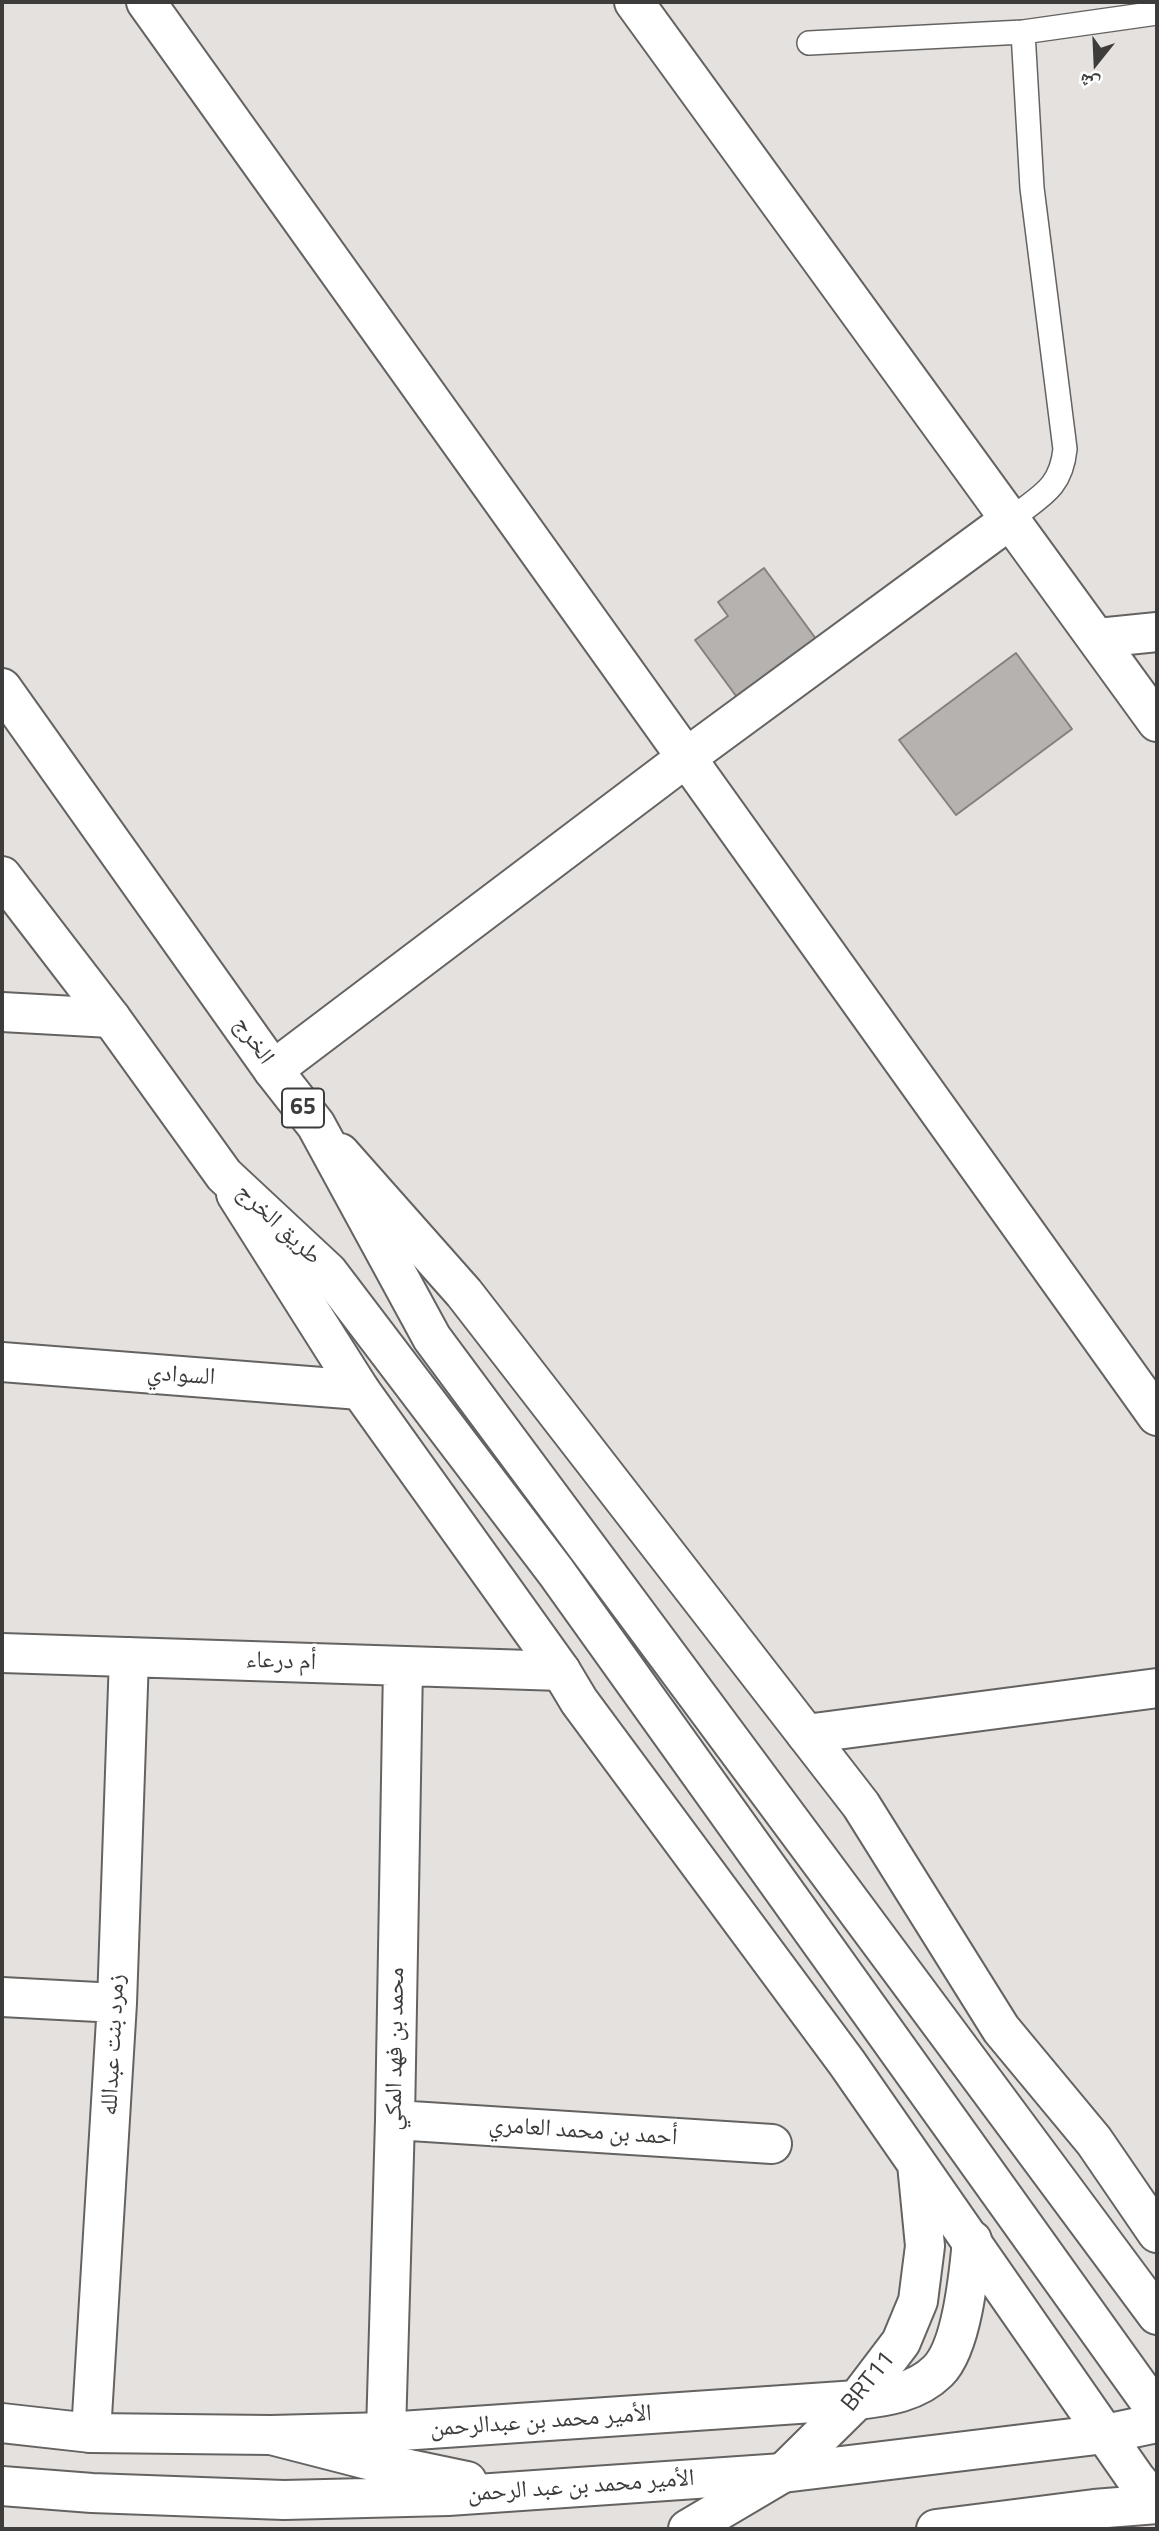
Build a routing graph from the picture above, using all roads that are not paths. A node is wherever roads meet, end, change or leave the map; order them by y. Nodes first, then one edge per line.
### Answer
1 (146, 2) edge
2 (634, 2) edge
3 (1157, 13) edge
4 (1023, 32) junction
5 (809, 43) dead end
6 (1011, 519) junction
7 (1157, 632) edge
8 (1098, 638) junction
9 (2, 688) edge
10 (1157, 722) edge
11 (687, 757) junction
12 (2, 876) edge
13 (2, 1012) edge
14 (111, 1018) junction
15 (273, 1070) junction
16 (316, 1125) junction
17 (224, 1175) junction
18 (2, 1362) edge
19 (360, 1390) junction
20 (1157, 1416) edge
21 (2, 1653) edge
22 (129, 1657) junction
23 (403, 1666) junction
24 (561, 1671) junction
25 (1157, 1688) edge
26 (806, 1734) junction
27 (2, 1997) edge
28 (117, 2003) junction
29 (395, 2120) junction
30 (1094, 2141) junction
31 (772, 2144) dead end
32 (917, 2162) junction
33 (1157, 2196) edge
34 (1157, 2233) edge
35 (972, 2240) junction
36 (1157, 2315) edge
37 (858, 2400) junction
38 (1157, 2412) edge
39 (2, 2423) edge
40 (1157, 2424) edge
41 (386, 2432) junction
42 (91, 2433) junction
43 (1105, 2434) junction
44 (271, 2435) junction
45 (783, 2473) junction
46 (2, 2486) edge
47 (524, 2491) junction
48 (1150, 2496) edge
49 (688, 2529) edge
50 (936, 2529) edge

1 - 11 main road
2 - 6 main road
3 - 4 lane
4 - 5 lane
4 - 6 lane
6 - 8 main road
6 - 11 main road
7 - 8 main road
8 - 10 main road
9 - 15 main road, الخرج / 65
11 - 15 main road
11 - 20 main road
12 - 14 main road, طريق الخرج
13 - 14 main road
14 - 17 main road, طريق الخرج
15 - 16 main road, الخرج / 65
16 - 26 main road
16 - 36 main road, الخرج / 65
17 - 19 main road
17 - 38 main road, طريق الخرج
18 - 19 main road, السوادي
19 - 24 main road
21 - 22 main road, أم درعاء
22 - 23 main road, أم درعاء
22 - 28 main road, زمرد بنت عبدالله
23 - 24 main road, أم درعاء
23 - 29 main road, محمد بن فهد المكي
24 - 32 main road
25 - 26 main road
26 - 30 main road
27 - 28 main road
28 - 42 main road, زمرد بنت عبدالله
29 - 31 main road, أحمد بن محمد العامري
29 - 41 main road, محمد بن فهد المكي
30 - 33 main road
30 - 34 main road
32 - 35 main road
32 - 37 main road, BRT11
35 - 37 main road, الأمير محمد بن عبدالرحمن
35 - 43 main road
37 - 41 main road, الأمير محمد بن عبدالرحمن
37 - 45 main road, BRT11
39 - 42 main road, الأمير محمد بن عبدالرحمن
40 - 43 main road, الأمير محمد بن عبد الرحمن
40 - 48 main road
41 - 44 main road, الأمير محمد بن عبدالرحمن
42 - 44 main road, الأمير محمد بن عبدالرحمن
43 - 45 main road, الأمير محمد بن عبد الرحمن
43 - 48 main road
44 - 47 main road
45 - 47 main road, الأمير محمد بن عبد الرحمن
45 - 49 main road, BRT11
46 - 47 main road, الأمير محمد بن عبد الرحمن
48 - 50 main road

